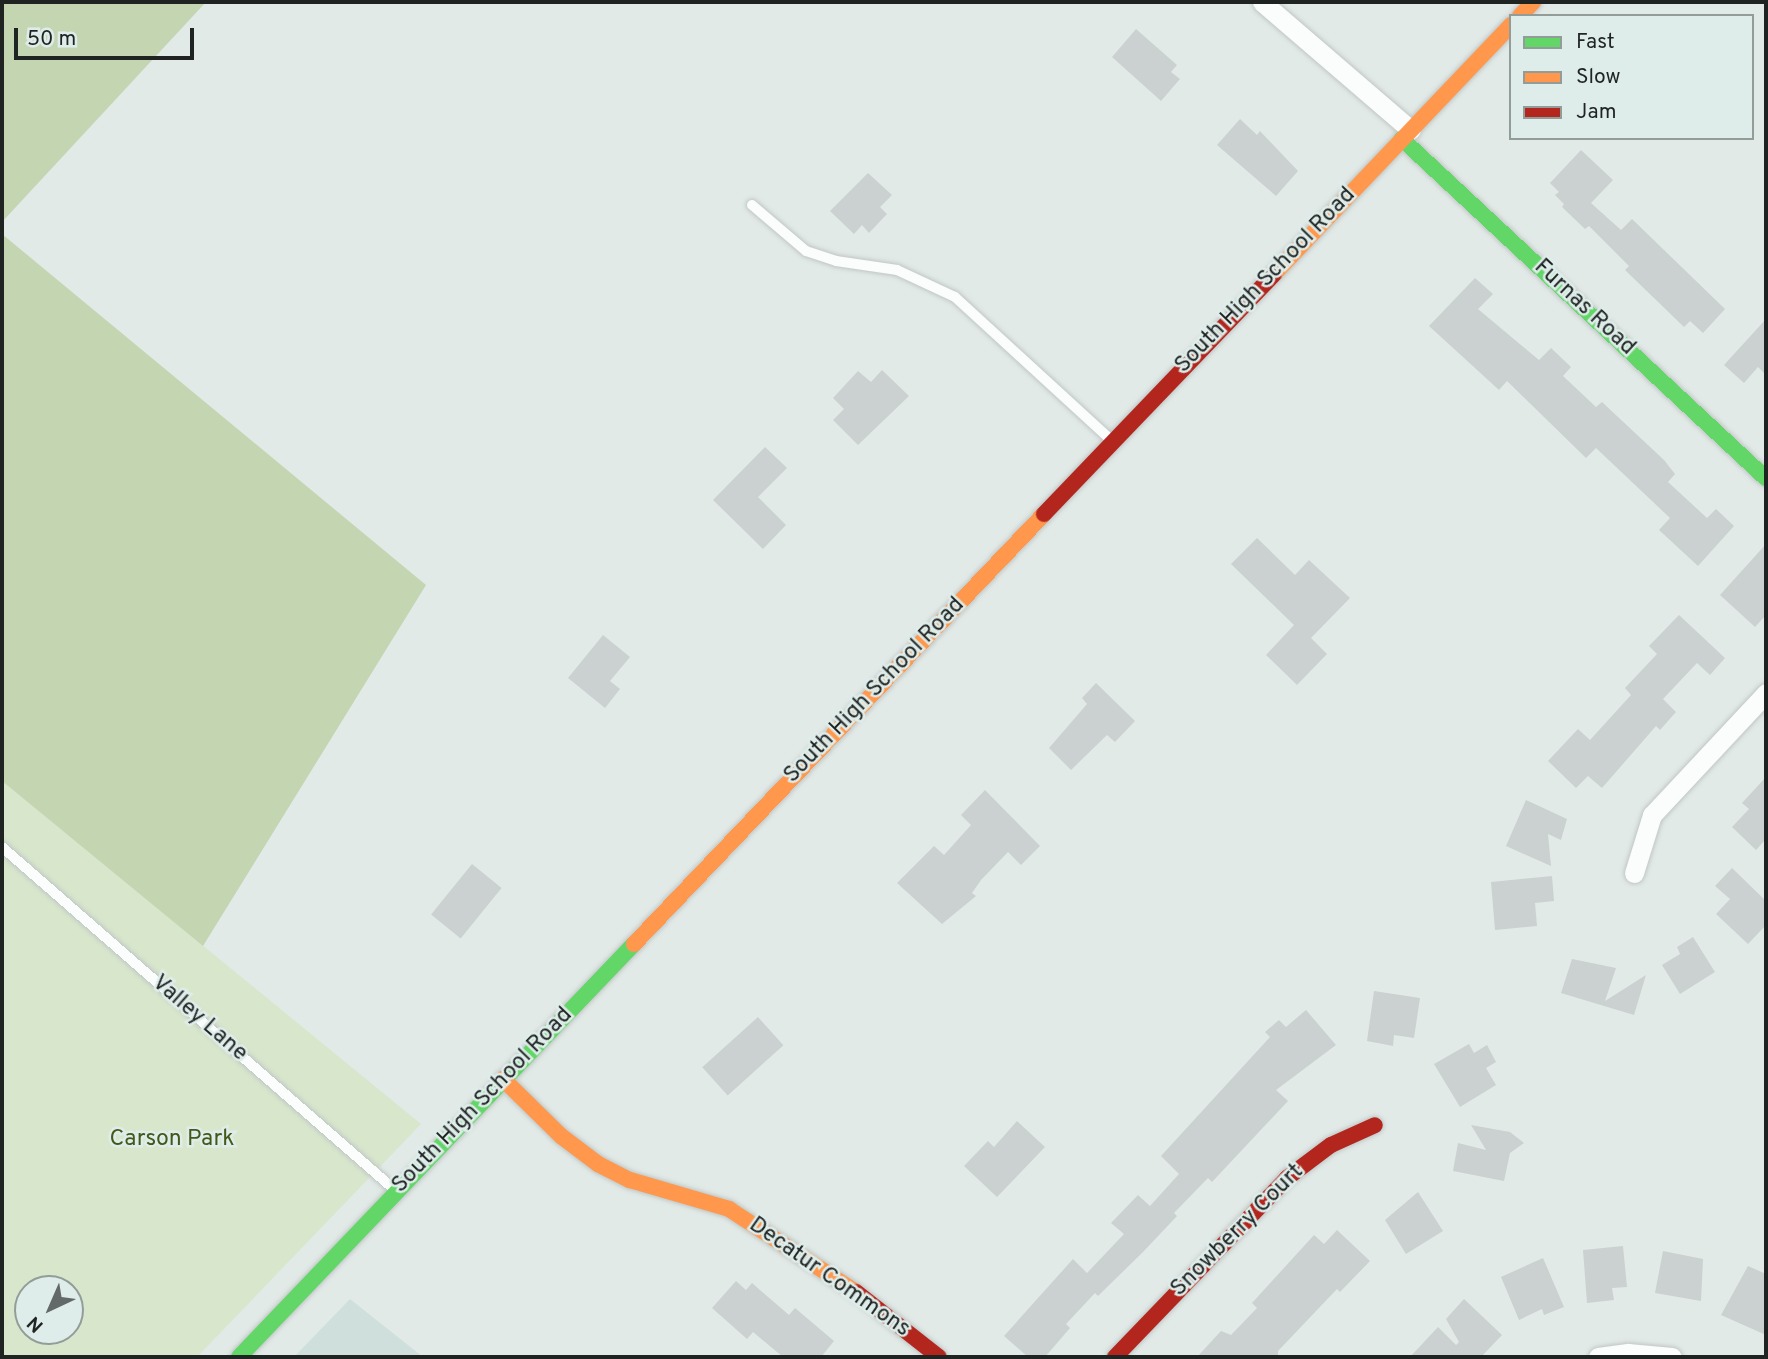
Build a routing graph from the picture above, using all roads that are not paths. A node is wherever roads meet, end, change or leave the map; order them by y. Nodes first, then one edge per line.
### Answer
1 (1262, 2) edge
2 (1509, 27) edge
3 (1407, 134) junction
4 (752, 205) dead end
5 (1113, 442) junction
6 (1766, 478) edge
7 (1766, 694) edge
8 (2, 847) edge
9 (1634, 873) dead end
10 (503, 1079) junction
11 (1375, 1125) dead end
12 (396, 1192) junction
13 (239, 1357) edge
14 (939, 1357) edge
15 (1115, 1357) edge
16 (1598, 1357) edge
17 (1672, 1357) edge

1 - 3 street, Furnas Road
2 - 3 main road, South High School Road
3 - 5 main road, South High School Road
3 - 6 main road, Furnas Road
4 - 5 lane
5 - 10 main road, South High School Road
7 - 9 street
8 - 12 lane, Valley Lane
10 - 12 main road, South High School Road
10 - 14 main road, Decatur Commons
11 - 15 main road, Snowberry Court
12 - 13 main road, South High School Road
16 - 17 street

